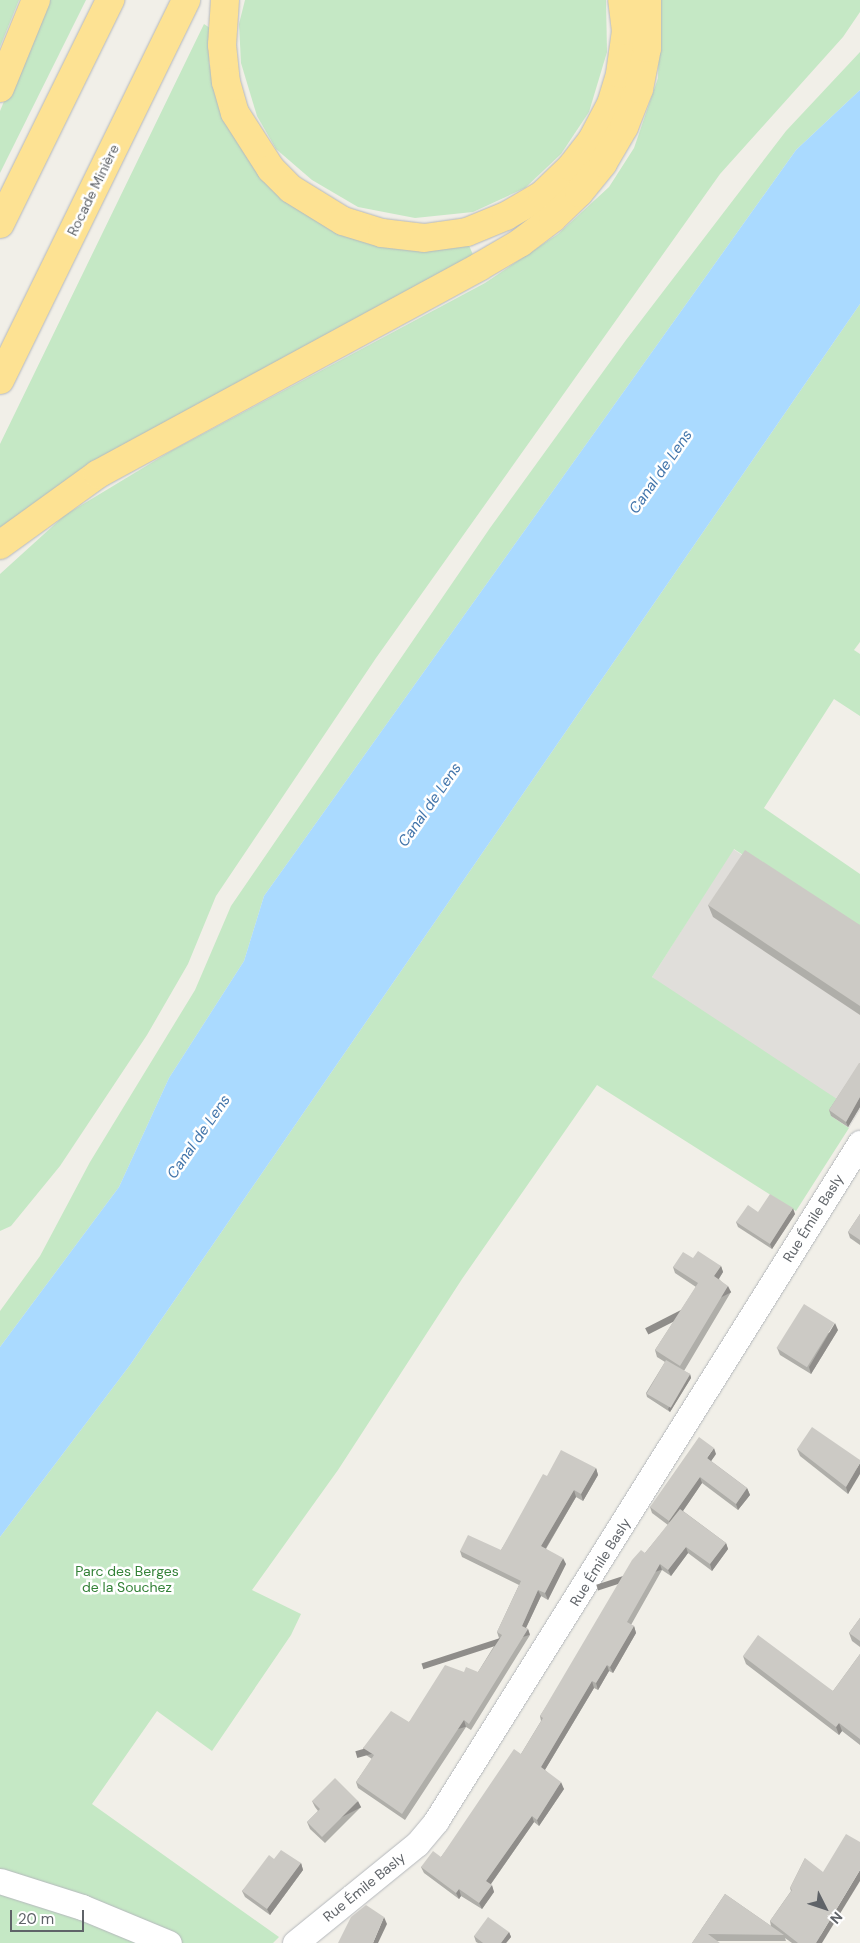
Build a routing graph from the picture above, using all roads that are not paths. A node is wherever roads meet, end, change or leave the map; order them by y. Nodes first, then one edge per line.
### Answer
1 (36, 0) edge
2 (110, 0) edge
3 (186, 0) edge
4 (225, 0) edge
5 (622, 0) edge
6 (647, 0) edge
7 (0, 88) edge
8 (0, 224) edge
9 (0, 380) edge
10 (0, 545) edge
11 (860, 1143) edge
12 (0, 1881) edge
13 (169, 1943) edge
14 (295, 1943) edge

1 - 7 highway
2 - 8 highway
3 - 9 highway, Rocade Minière
4 - 5 highway
6 - 10 highway
11 - 14 street, Rue Émile Basly
12 - 13 street

